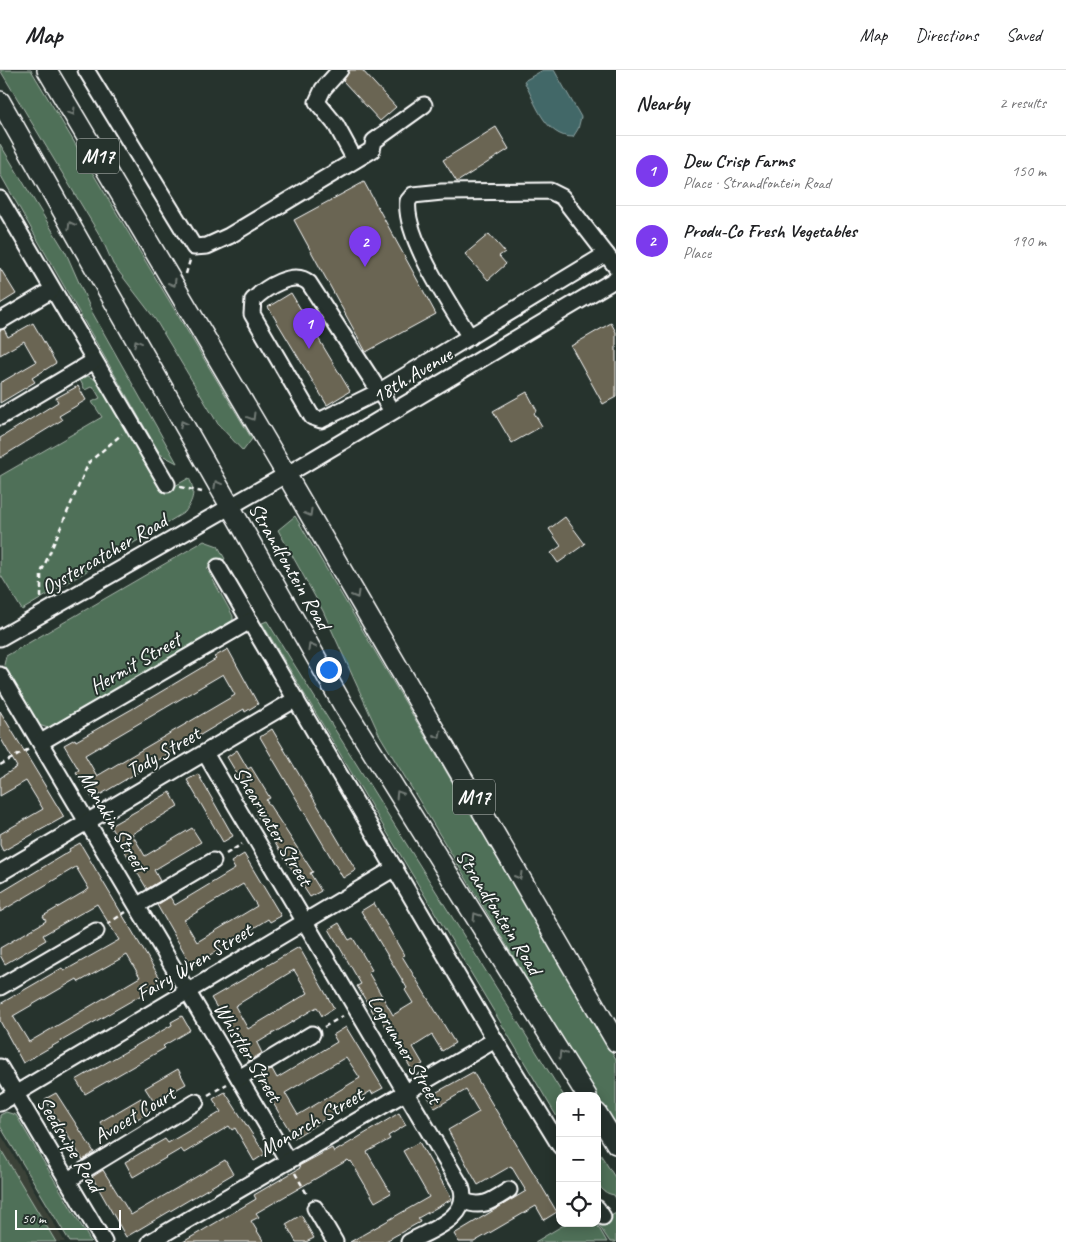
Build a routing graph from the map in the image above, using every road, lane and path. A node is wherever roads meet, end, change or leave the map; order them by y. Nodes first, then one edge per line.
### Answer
1 (47, 70) edge
2 (86, 70) edge
3 (340, 70) edge
4 (0, 101) edge
5 (424, 105) dead end
6 (355, 160) junction
7 (0, 199) edge
8 (606, 254) junction
9 (616, 267) edge
10 (614, 281) edge
11 (52, 290) junction
12 (0, 321) edge
13 (470, 337) junction
14 (94, 361) junction
15 (380, 392) junction
16 (392, 411) junction
17 (0, 417) edge
18 (132, 426) junction
19 (286, 474) junction
20 (167, 484) joint
21 (202, 492) dead end
22 (229, 506) junction
23 (218, 567) dead end
24 (42, 614) junction
25 (250, 621) junction
26 (0, 638) edge
27 (0, 675) edge
28 (296, 698) junction
29 (41, 742) junction
30 (205, 753) junction
31 (0, 766) edge
32 (88, 820) junction
33 (255, 837) junction
34 (213, 861) joint
35 (395, 868) junction
36 (0, 873) edge
37 (138, 905) junction
38 (305, 921) junction
39 (96, 931) joint
40 (0, 987) edge
41 (187, 991) junction
42 (356, 1008) junction
43 (312, 1034) joint
44 (495, 1040) junction
45 (616, 1042) edge
46 (0, 1068) edge
47 (239, 1078) junction
48 (406, 1091) junction
49 (585, 1092) edge
50 (16, 1094) junction
51 (196, 1102) joint
52 (0, 1103) edge
53 (601, 1119) edge
54 (556, 1139) edge
55 (616, 1144) edge
56 (288, 1161) junction
57 (68, 1180) junction
58 (509, 1190) dead end
59 (464, 1201) junction
60 (315, 1208) joint
61 (104, 1242) edge
62 (150, 1242) edge
63 (335, 1242) edge
64 (410, 1242) edge

1 -> 19 main road, Strandfontein Road / M17
2 - 6 street
3 - 6 street
22 -> 4 main road, Strandfontein Road / M17
5 - 6 street
7 - 11 street
8 - 9 street
8 - 13 street
8 - 13 street
10 - 16 street, 18th Avenue
11 - 12 street
11 - 14 street
13 - 15 street
14 - 17 street
14 - 18 street
15 - 15 street
15 - 16 street
16 - 19 street, 18th Avenue
18 - 20 street
18 - 24 path
19 - 22 street, 18th Avenue
19 -> 45 main road, Strandfontein Road / M17
20 - 21 path
22 - 24 street, Oystercatcher Road
49 -> 22 main road, Strandfontein Road / M17
23 - 25 street
24 - 26 street, Oystercatcher Road
25 - 28 street
25 - 29 street, Hermit Street
27 - 29 street, Manakin Street
28 - 30 street, Tody Street
28 - 35 street
29 - 31 path
29 - 32 street, Manakin Street
30 - 32 street, Tody Street
30 - 33 street, Shearwater Street
32 - 36 street, Tody Street
32 - 37 street, Manakin Street
33 - 34 path
33 - 38 street, Shearwater Street
34 - 37 street
35 - 38 street, Fairy Wren Street
35 - 44 street
37 - 39 path
37 - 41 street, Manakin Street
38 - 41 street, Fairy Wren Street
38 - 42 street, Logrunner Street
39 - 40 street
41 - 47 street, Whistler Street
41 - 50 street, Fairy Wren Street
42 - 43 path
42 - 48 street, Logrunner Street
43 - 47 street
44 - 48 street, Monarch Street
44 - 54 street
46 - 50 street, Seedsnipe Road
47 - 51 path
47 - 56 street, Whistler Street
48 - 56 street, Monarch Street
48 - 59 street, Logrunner Street
50 - 52 street, Fairy Wren Street
50 - 57 street, Seedsnipe Road
51 - 57 street, Avocet Court
53 - 55 main road
56 - 60 path
56 - 62 street, Monarch Street
57 - 61 street, Seedsnipe Road
58 - 59 street
59 - 64 street
60 - 63 street

